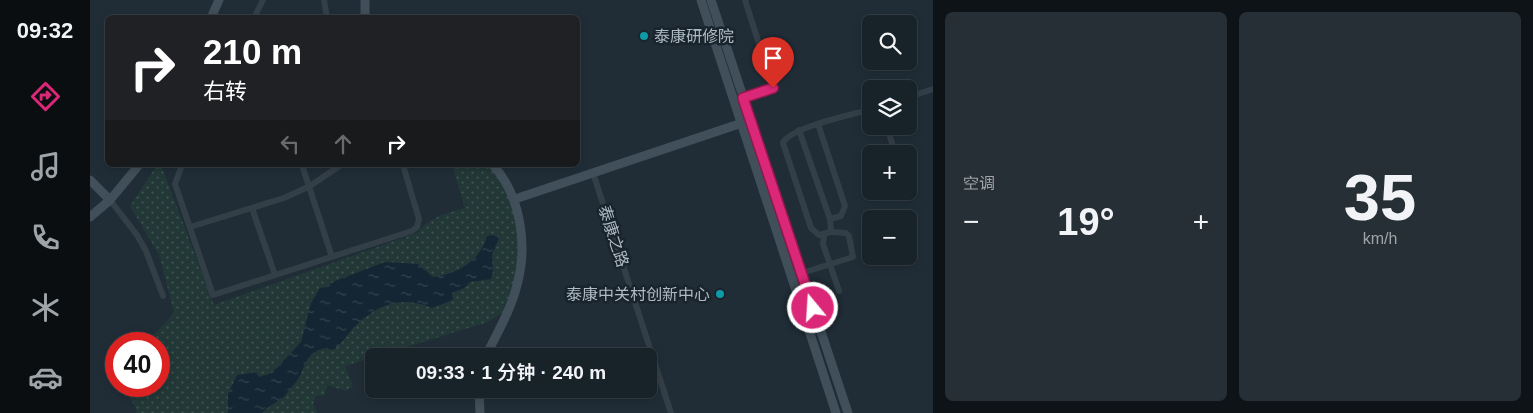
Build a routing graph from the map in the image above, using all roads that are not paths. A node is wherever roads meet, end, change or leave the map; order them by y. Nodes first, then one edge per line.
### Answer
1 (219, 0) edge
2 (263, 0) edge
3 (324, 0) edge
4 (365, 0) edge
5 (701, 0) edge
6 (711, 0) edge
7 (745, 0) edge
8 (212, 15) edge
9 (256, 15) edge
10 (326, 15) edge
11 (365, 15) edge
12 (933, 90) edge
13 (917, 95) edge
14 (743, 98) junction
15 (862, 112) edge
16 (742, 123) junction
17 (818, 124) junction
18 (799, 130) junction
19 (137, 167) edge
20 (181, 167) edge
21 (303, 167) edge
22 (338, 167) edge
23 (404, 167) edge
24 (494, 167) edge
25 (593, 173) junction
26 (90, 180) edge
27 (310, 186) junction
28 (515, 199) junction
29 (110, 200) junction
30 (252, 208) junction
31 (90, 217) edge
32 (830, 219) junction
33 (190, 227) junction
34 (831, 232) junction
35 (824, 235) junction
36 (332, 257) junction
37 (829, 266) junction
38 (802, 273) junction
39 (275, 276) junction
40 (839, 291) dead end
41 (163, 296) dead end
42 (489, 348) edge
43 (479, 398) edge
44 (480, 413) edge
45 (671, 413) edge
46 (836, 413) edge
47 (848, 413) edge

1 - 8 street
2 - 9 street
3 - 10 street
4 - 11 street
5 - 16 street
6 - 14 street
7 - 14 street
12 - 13 street
14 - 38 street
15 - 17 street
16 - 25 street
16 - 46 street
17 - 18 street
17 - 32 street
18 - 32 street
18 - 35 street
19 - 29 street
20 - 33 street
21 - 27 street
22 - 27 street
23 - 36 street
24 - 28 street
25 - 28 street
25 - 45 street, 泰康之路
26 - 29 street
27 - 30 street
27 - 36 street
28 - 42 street
29 - 31 street
29 - 41 street
30 - 33 street
30 - 39 street
32 - 34 street
33 - 39 street
34 - 35 street
34 - 37 street
35 - 37 street
36 - 39 street
37 - 38 street
37 - 40 street
38 - 47 street
43 - 44 street

